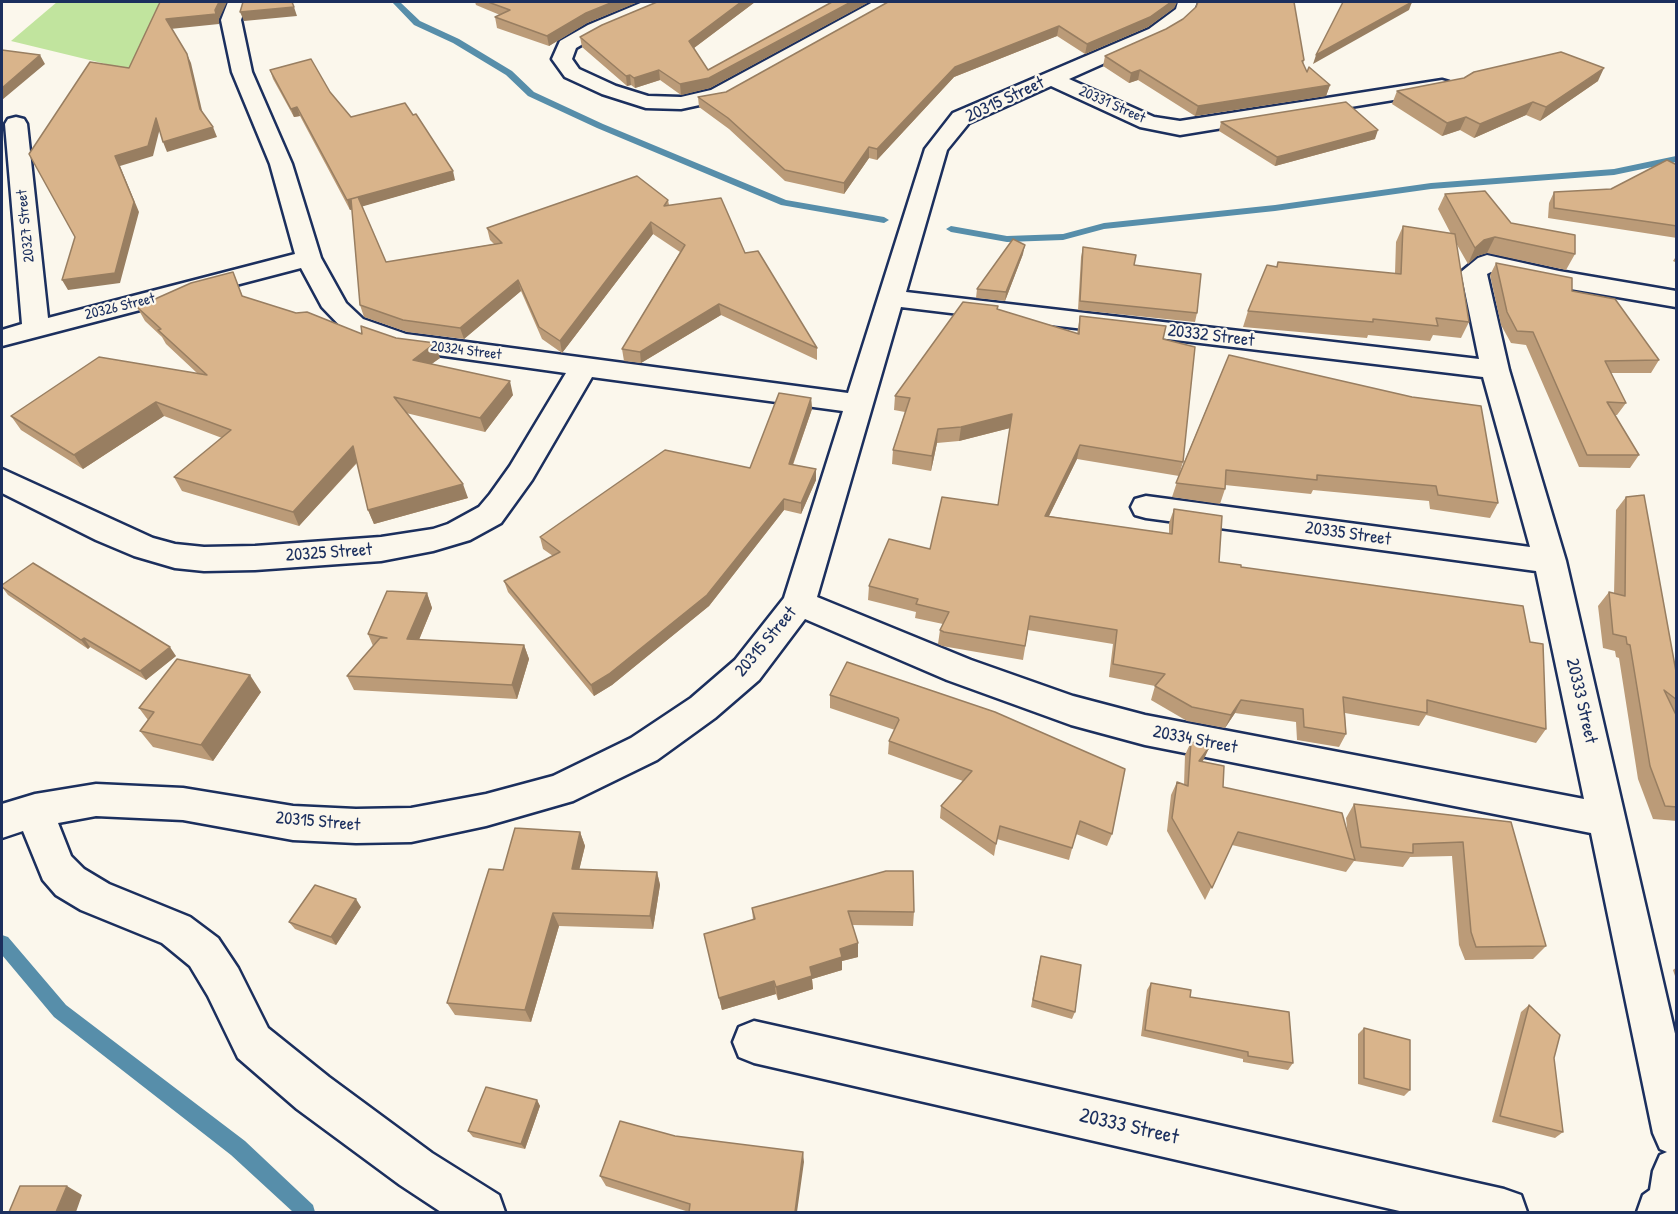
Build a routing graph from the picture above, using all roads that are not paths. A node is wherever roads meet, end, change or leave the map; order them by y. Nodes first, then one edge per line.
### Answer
1 (237, 2) edge
2 (658, 2) edge
3 (886, 2) edge
4 (1187, 2) edge
5 (1052, 79) junction
6 (1458, 83) edge
7 (16, 124) dead end
8 (309, 258) junction
9 (891, 298) junction
10 (1677, 300) edge
11 (36, 328) junction
12 (2, 338) edge
13 (584, 366) junction
14 (1495, 370) junction
15 (859, 404) junction
16 (2, 480) edge
17 (1146, 507) dead end
18 (1550, 561) junction
19 (799, 603) junction
20 (18, 816) edge
21 (1608, 820) junction
22 (754, 1042) dead end
23 (1677, 1133) edge
24 (1677, 1171) edge
25 (482, 1212) edge
26 (1504, 1212) edge
27 (1660, 1212) edge

1 - 8 street, 20324 Street
2 - 3 street
4 - 5 street, 20315 Street
5 - 6 street, 20331 Street
5 - 9 street, 20315 Street
7 - 11 street, 20327 Street
8 - 11 street, 20326 Street
8 - 13 street, 20324 Street
9 - 14 street, 20332 Street
9 - 15 street, 20315 Street
10 - 14 street, 20333 Street
11 - 12 street, 20326 Street
13 - 15 street, 20324 Street
13 - 16 street, 20325 Street
14 - 18 street, 20333 Street
15 - 19 street, 20315 Street
17 - 18 street, 20335 Street
18 - 21 street, 20333 Street
19 - 20 street, 20315 Street
19 - 21 street, 20334 Street
20 - 25 street
21 - 23 street, 20333 Street
22 - 26 street, 20333 Street
24 - 27 street

